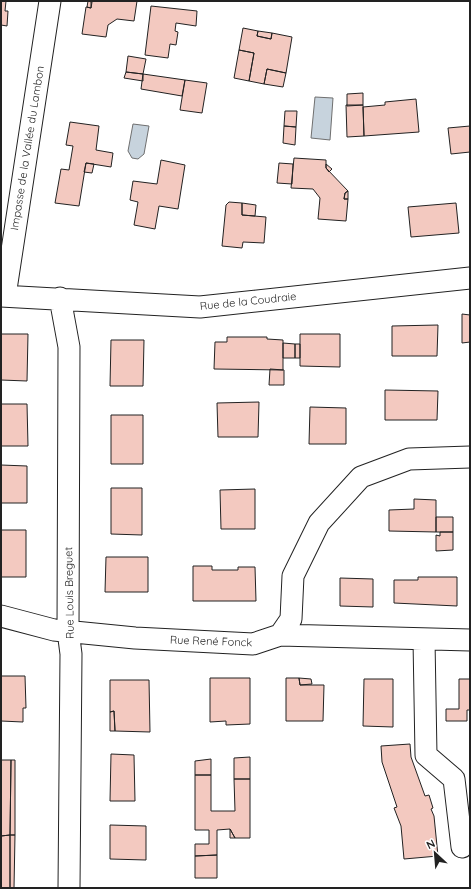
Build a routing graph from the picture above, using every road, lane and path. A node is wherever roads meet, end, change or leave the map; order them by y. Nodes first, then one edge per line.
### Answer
1 (50, 1) edge
2 (470, 278) edge
3 (3, 296) edge
4 (60, 298) junction
5 (470, 457) edge
6 (1, 616) edge
7 (68, 631) junction
8 (280, 635) junction
9 (424, 640) junction
10 (470, 640) edge
11 (462, 846) dead end
12 (69, 888) edge

1 - 3 street, Impasse de la Vallée du Lambon
2 - 4 street, Rue de la Coudraie
3 - 4 street, Rue de la Coudraie
4 - 7 street, Rue Louis Breguet
5 - 8 street
6 - 7 street, Rue René Fonck
7 - 8 street, Rue René Fonck
7 - 12 street, Rue Louis Breguet
8 - 9 street, Rue René Fonck
9 - 10 street, Rue René Fonck
9 - 11 street

